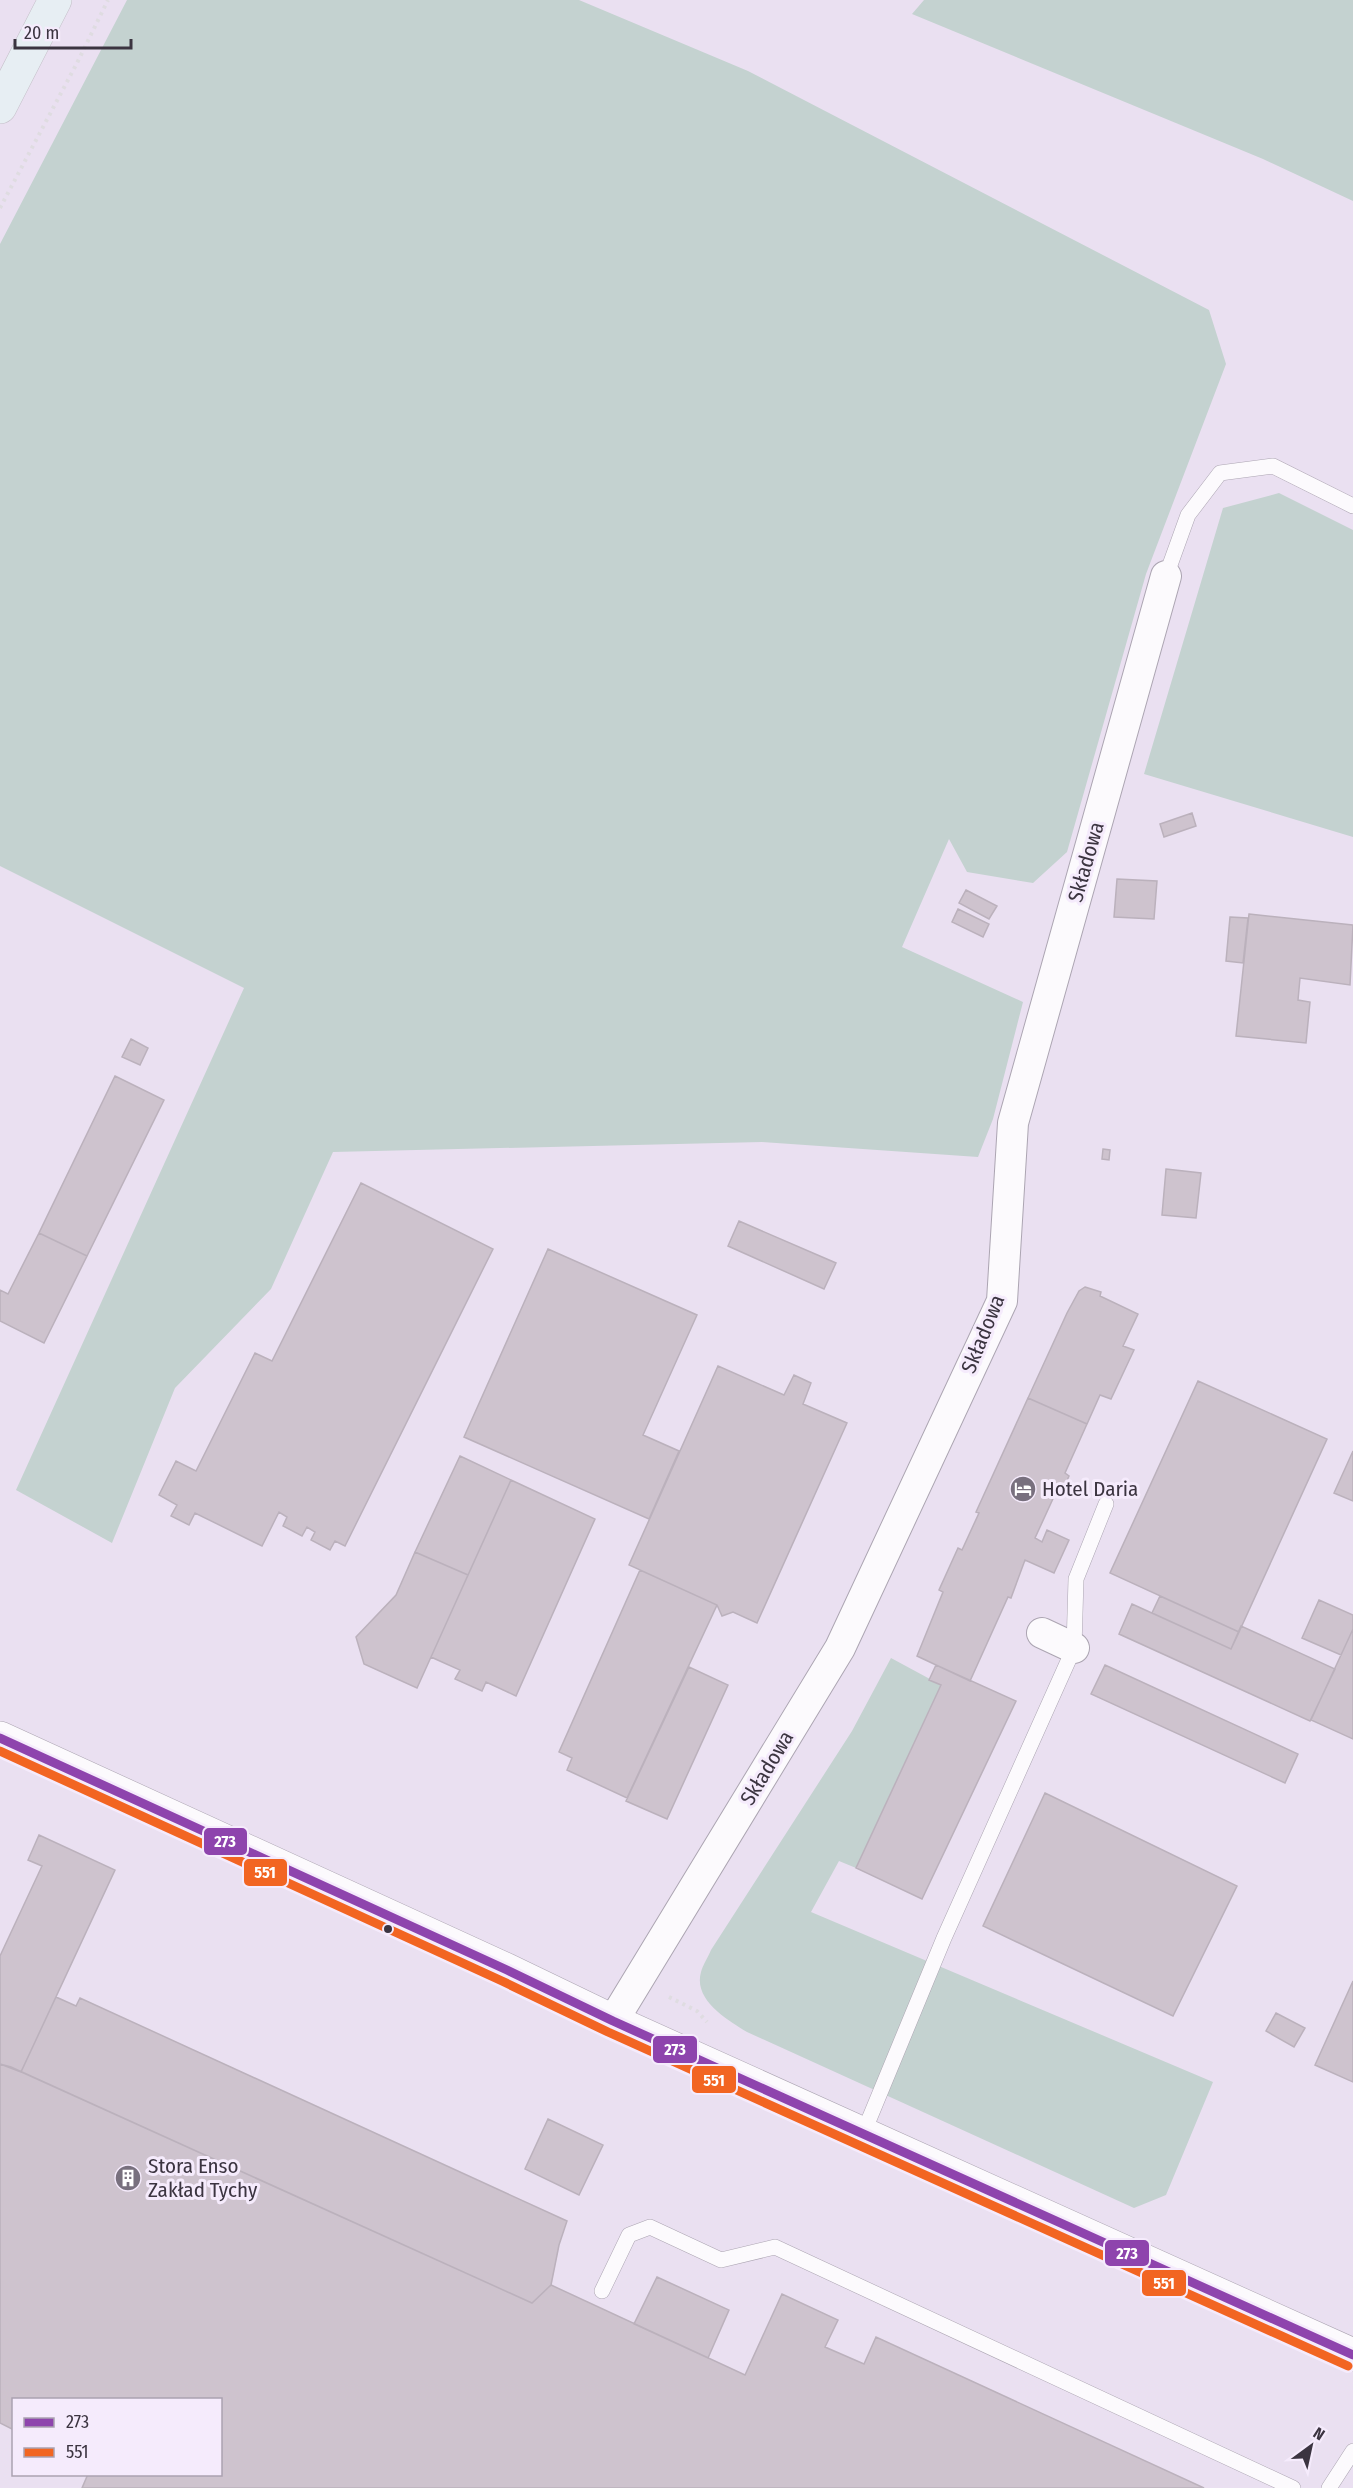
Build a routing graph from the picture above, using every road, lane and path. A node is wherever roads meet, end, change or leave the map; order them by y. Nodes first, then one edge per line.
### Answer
1 (55, 0) edge
2 (108, 0) edge
3 (0, 106) edge
4 (0, 207) edge
5 (1353, 506) edge
6 (1166, 576) joint
7 (1106, 1504) dead end
8 (1042, 1633) dead end
9 (1074, 1648) junction
10 (0, 1738) edge
11 (614, 2021) junction
12 (863, 2134) junction
13 (602, 2291) dead end
14 (1353, 2355) edge
15 (1353, 2451) edge
16 (1293, 2488) edge
17 (1329, 2488) edge

1 - 3 main road
2 - 4 path
5 - 6 lane
6 - 11 street, Składowa
7 - 9 lane
8 - 9 street
9 - 12 lane
10 - 11 street
11 - 12 street
12 - 14 street
13 - 16 lane
15 - 17 lane

